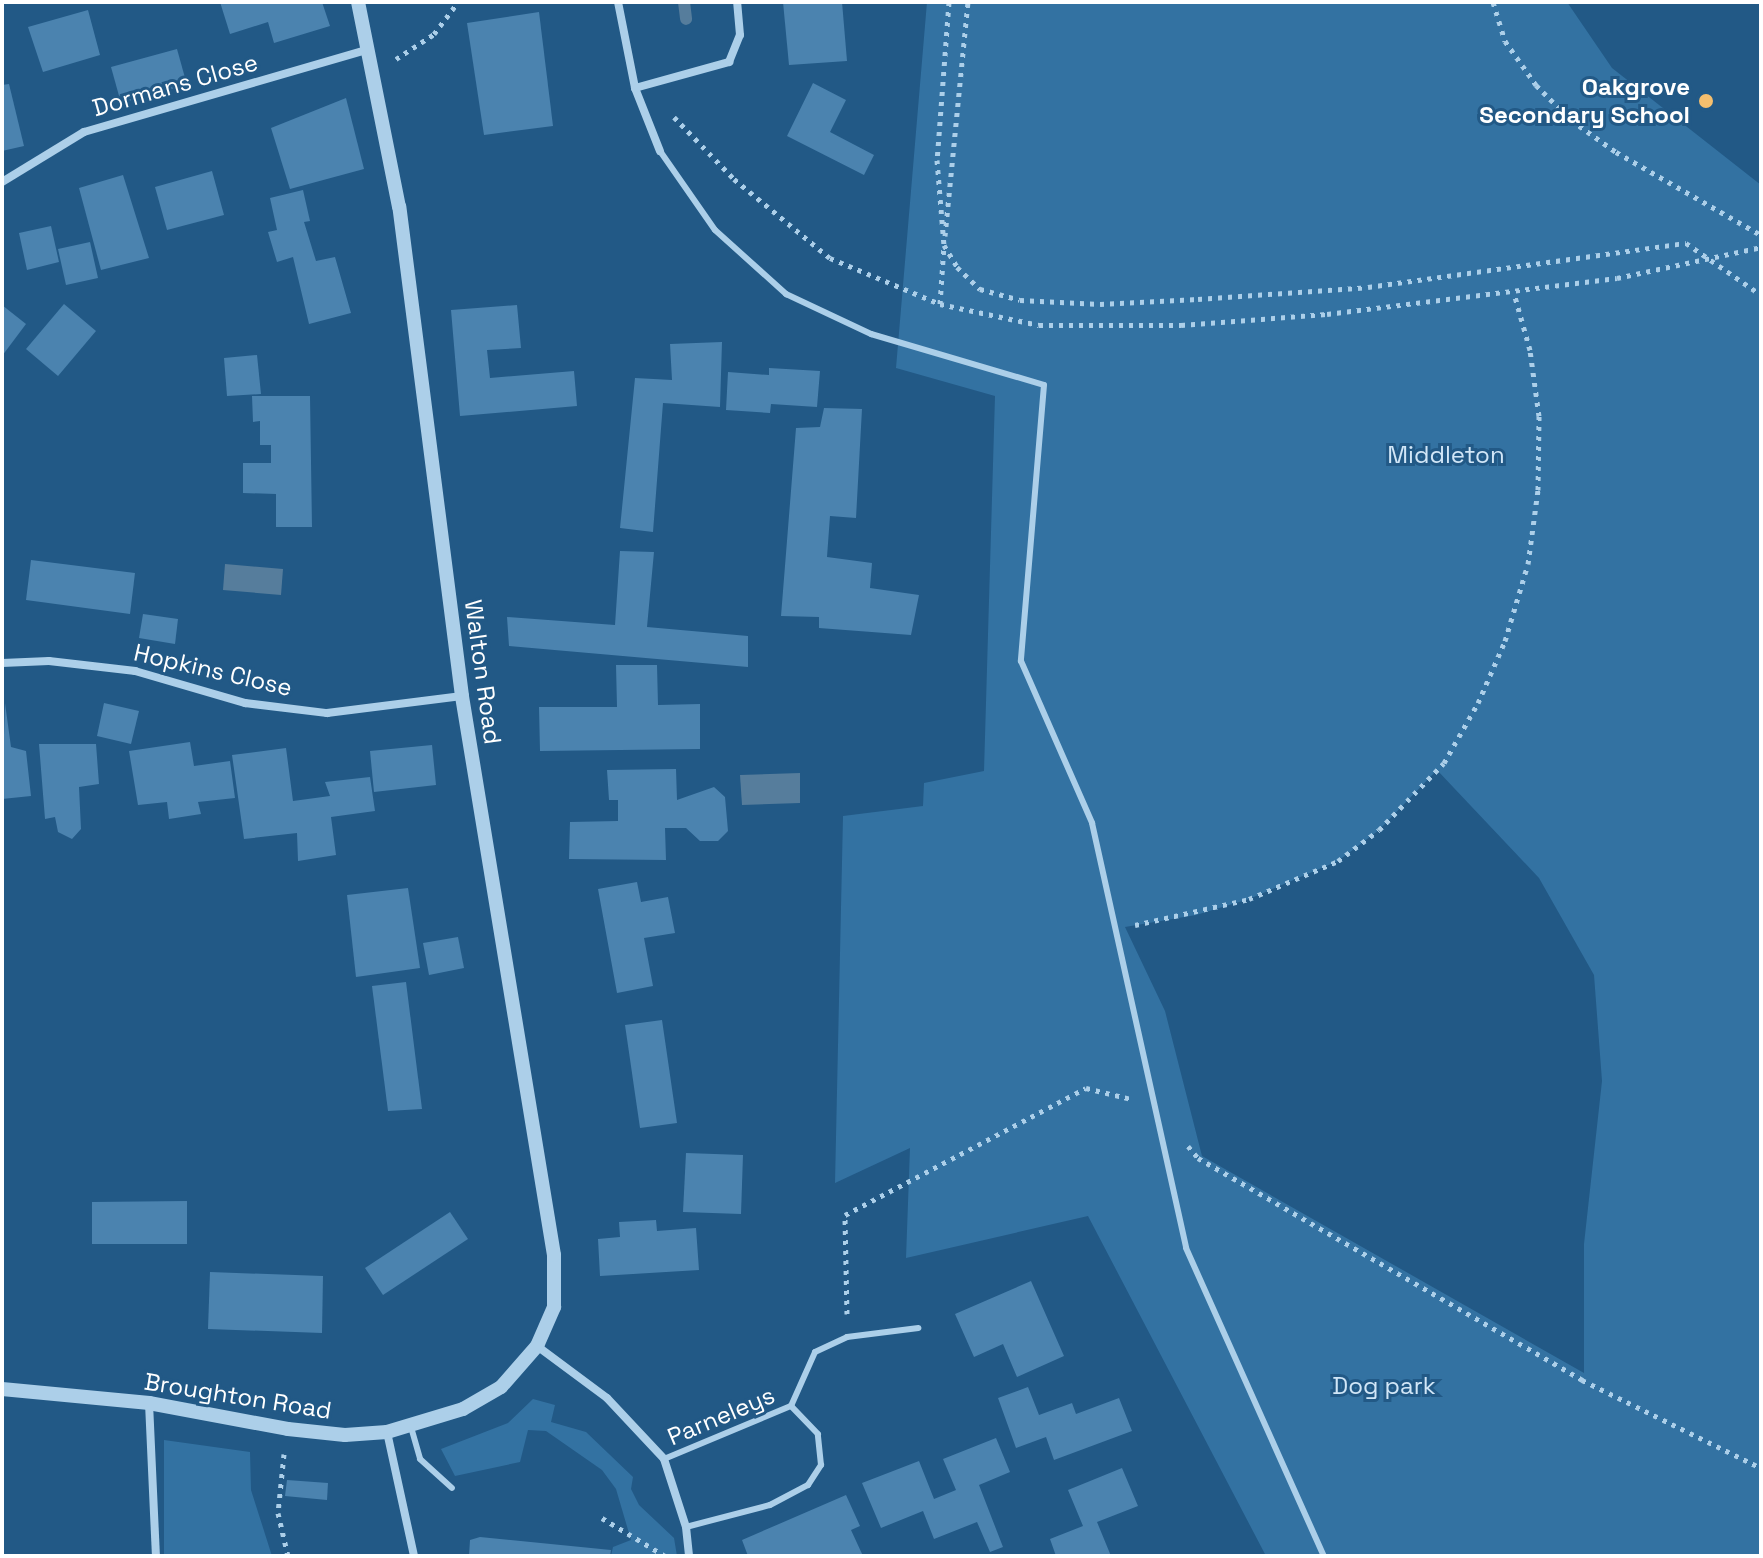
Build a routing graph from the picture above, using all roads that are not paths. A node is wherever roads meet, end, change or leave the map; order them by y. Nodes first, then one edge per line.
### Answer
1 (358, 2) edge
2 (618, 2) edge
3 (737, 2) edge
4 (370, 49) junction
5 (635, 88) junction
6 (660, 151) joint
7 (2, 182) edge
8 (2, 663) edge
9 (462, 696) junction
10 (918, 1328) dead end
11 (537, 1346) junction
12 (2, 1389) edge
13 (149, 1403) junction
14 (791, 1406) junction
15 (411, 1427) junction
16 (387, 1432) junction
17 (664, 1459) junction
18 (452, 1488) dead end
19 (686, 1527) junction
20 (156, 1556) edge
21 (414, 1556) edge
22 (689, 1556) edge
23 (1324, 1556) edge

1 - 4 street, Walton Road
2 - 5 street
3 - 5 street
4 - 7 street, Dormans Close
4 - 9 street, Walton Road
5 - 6 street
6 - 23 lane
8 - 9 street, Hopkins Close
9 - 11 street, Walton Road
10 - 14 lane, Parneleys
11 - 15 street, Broughton Road
11 - 17 street
12 - 13 street, Broughton Road
13 - 16 street, Broughton Road
13 - 20 street
14 - 17 lane, Parneleys
14 - 19 lane, Parneleys
15 - 16 street, Broughton Road
15 - 18 lane
16 - 21 street
17 - 19 street
19 - 22 street

